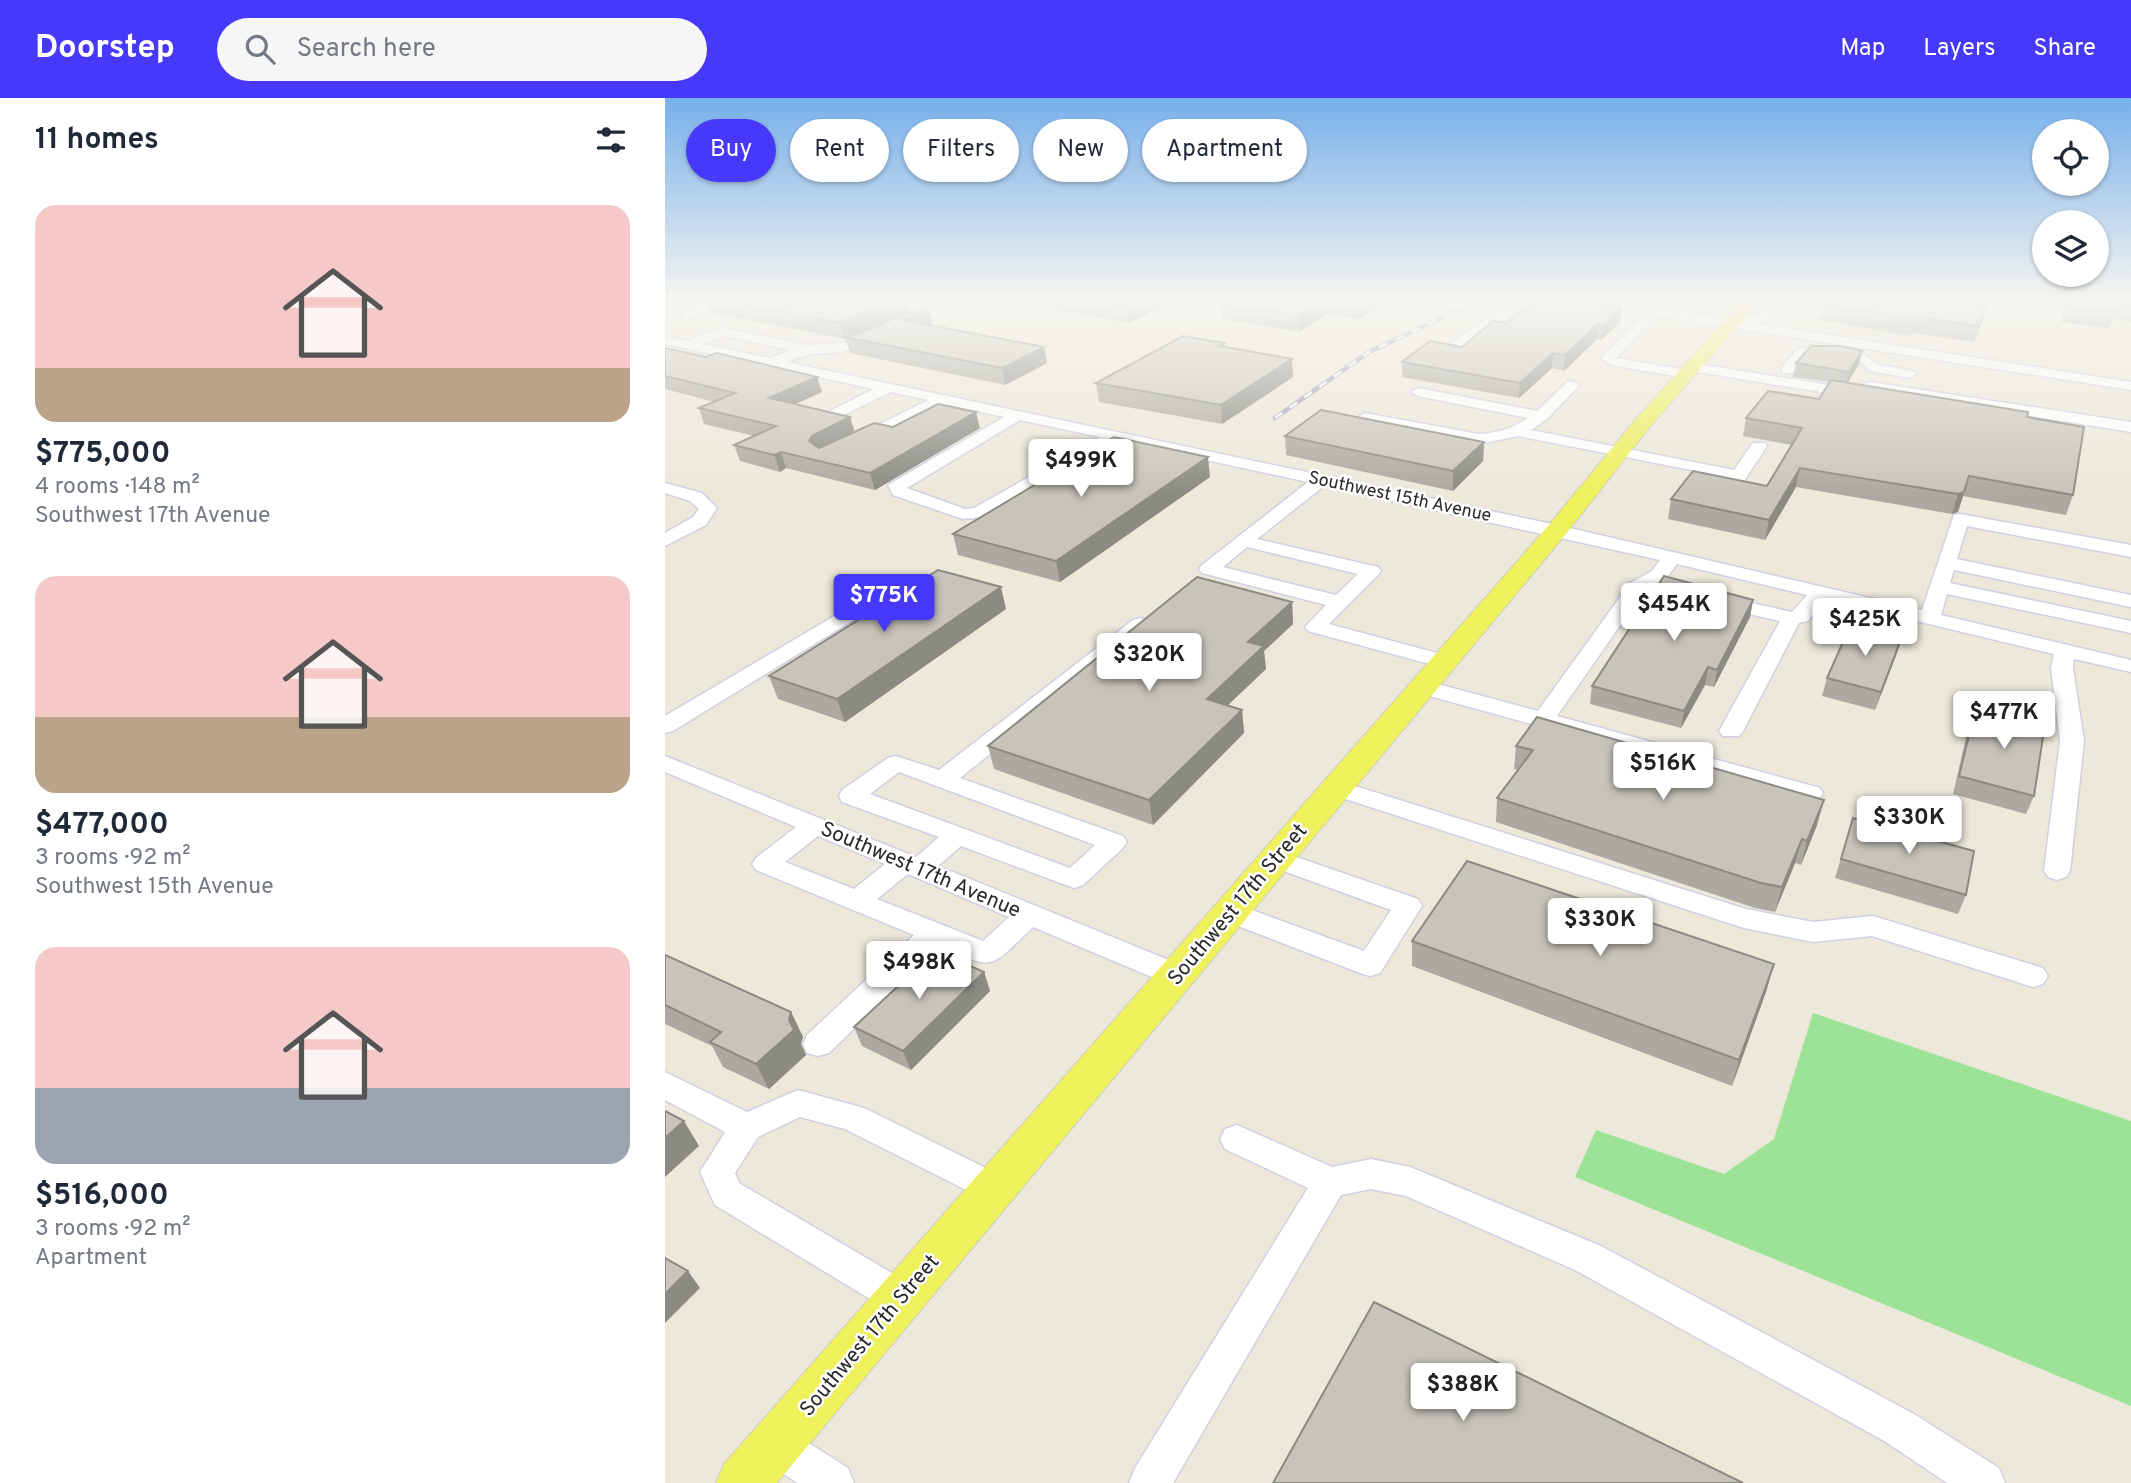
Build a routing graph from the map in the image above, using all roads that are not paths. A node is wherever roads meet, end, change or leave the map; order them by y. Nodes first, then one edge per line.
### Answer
1 (779, 365) edge
2 (1642, 365) edge
3 (1694, 365) edge
4 (1792, 365) edge
5 (1871, 365) edge
6 (1994, 365) edge
7 (1689, 370) junction
8 (1787, 370) dead end
9 (1909, 374) dead end
10 (1571, 385) dead end
11 (2131, 386) edge
12 (888, 388) junction
13 (1418, 392) dead end
14 (942, 399) junction
15 (1018, 415) junction
16 (1542, 416) junction
17 (829, 417) edge
18 (1365, 418) edge
19 (2131, 427) edge
20 (1519, 432) junction
21 (1114, 436) junction
22 (1759, 446) dead end
23 (846, 447) edge
24 (1619, 452) junction
25 (1321, 480) junction
26 (665, 488) edge
27 (1557, 530) junction
28 (666, 539) edge
29 (1243, 541) junction
30 (2131, 551) edge
31 (1672, 557) junction
32 (1947, 563) junction
33 (1209, 569) junction
34 (1654, 578) junction
35 (1188, 586) edge
36 (1674, 587) edge
37 (1940, 587) junction
38 (1820, 592) junction
39 (882, 594) dead end
40 (1696, 595) edge
41 (2131, 601) edge
42 (1339, 602) junction
43 (1156, 611) edge
44 (1792, 618) junction
45 (1930, 618) junction
46 (2131, 627) edge
47 (2065, 650) junction
48 (2131, 666) edge
49 (1433, 674) junction
50 (1543, 720) junction
51 (665, 726) edge
52 (1731, 732) dead end
53 (665, 763) edge
54 (942, 780) junction
55 (1336, 788) junction
56 (1811, 793) edge
57 (816, 825) junction
58 (958, 835) junction
59 (1276, 859) junction
60 (912, 865) junction
61 (2057, 871) dead end
62 (857, 901) junction
63 (1230, 912) junction
64 (1029, 914) junction
65 (933, 933) junction
66 (1176, 975) junction
67 (2033, 976) dead end
68 (818, 1044) dead end
69 (665, 1085) edge
70 (746, 1127) junction
71 (1237, 1139) dead end
72 (1330, 1182) junction
73 (994, 1189) junction
74 (901, 1298) junction
75 (776, 1445) junction
76 (743, 1483) edge
77 (833, 1483) edge
78 (1150, 1483) edge
79 (1984, 1483) edge

1 - 12 street, Southwest 15th Avenue
2 - 7 street
3 - 7 main road, Southwest 17th Street
4 - 8 street
5 - 9 street
6 - 11 street
7 - 19 street
7 - 24 main road, Southwest 17th Street
10 - 16 street
12 - 14 street, Southwest 15th Avenue
12 - 17 street
13 - 16 street
14 - 15 street, Southwest 15th Avenue
14 - 23 street
15 - 21 street, Southwest 15th Avenue
15 - 21 street
16 - 20 street
18 - 20 street
20 - 24 street
21 - 25 street, Southwest 15th Avenue
22 - 24 street
24 - 27 main road, Southwest 17th Street
25 - 27 street, Southwest 15th Avenue
25 - 29 street
26 - 28 street
27 - 31 street, Southwest 15th Avenue
27 - 49 main road, Southwest 17th Street
29 - 33 street
29 - 42 street
30 - 32 street
31 - 34 street
31 - 38 street, Southwest 15th Avenue
32 - 37 street
32 - 41 street
33 - 35 street
33 - 42 street
34 - 36 street
34 - 50 street
37 - 45 street
37 - 46 street
38 - 44 street
38 - 45 street, Southwest 15th Avenue
39 - 51 street
40 - 44 street
42 - 49 street
43 - 54 street
44 - 52 street
45 - 47 street, Southwest 15th Avenue
47 - 48 street, Southwest 15th Avenue
47 - 61 street
49 - 50 street
49 - 55 main road, Southwest 17th Street
50 - 56 street
53 - 57 street, Southwest 17th Avenue
54 - 58 street
54 - 58 street
55 - 59 main road, Southwest 17th Street
55 - 67 street
57 - 60 street, Southwest 17th Avenue
57 - 62 street
58 - 60 street
59 - 63 main road, Southwest 17th Street
59 - 63 street
60 - 62 street
60 - 64 street, Southwest 17th Avenue
62 - 65 street
63 - 66 main road, Southwest 17th Street
64 - 65 street
64 - 66 street, Southwest 17th Avenue
65 - 68 street
66 - 73 main road, Southwest 17th Street
69 - 70 street
70 - 73 street
70 - 74 street
71 - 72 street
72 - 78 street
72 - 79 street
73 - 74 main road, Southwest 17th Street
74 - 75 main road, Southwest 17th Street
75 - 76 main road, Southwest 17th Street
75 - 77 street

